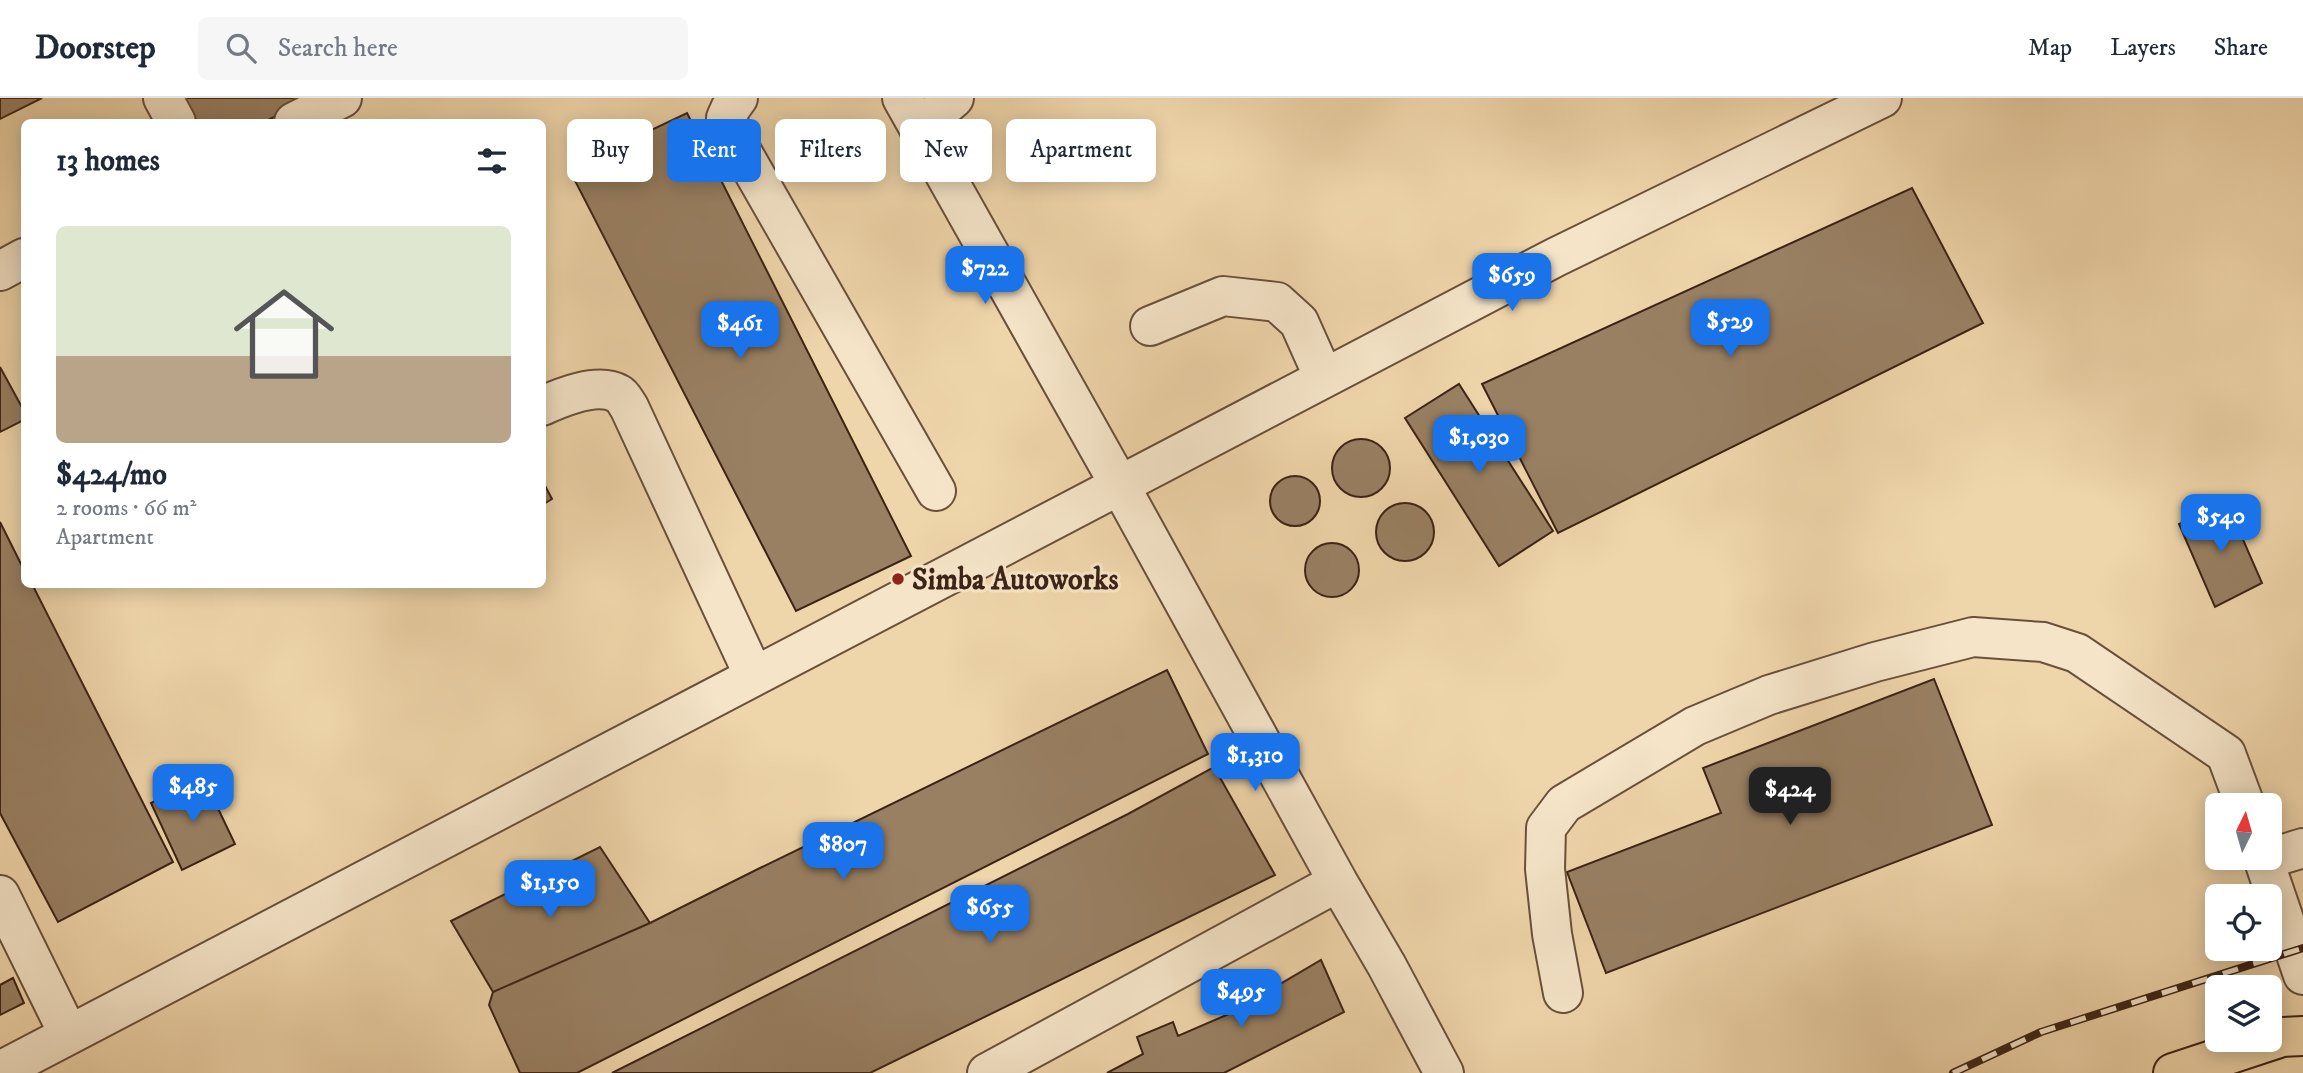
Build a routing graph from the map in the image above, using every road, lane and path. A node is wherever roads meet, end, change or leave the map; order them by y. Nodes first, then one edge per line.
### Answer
1 (163, 98) edge
2 (342, 98) edge
3 (738, 98) edge
4 (954, 98) edge
5 (1862, 103) edge
6 (911, 113) edge
7 (174, 119) edge
8 (300, 119) edge
9 (21, 260) edge
10 (0, 271) edge
11 (1150, 326) dead end
12 (1324, 378) junction
13 (546, 404) edge
14 (1119, 484) junction
15 (936, 491) dead end
16 (754, 676) junction
17 (2241, 793) edge
18 (2303, 848) edge
19 (2282, 854) edge
20 (2268, 870) edge
21 (1338, 883) junction
22 (0, 895) edge
23 (2303, 975) edge
24 (1563, 993) dead end
25 (2296, 1034) edge
26 (69, 1035) junction
27 (0, 1071) edge
28 (987, 1073) edge
29 (1444, 1073) edge
30 (2173, 1073) edge

1 - 7 street
2 - 8 street
3 - 15 street
4 - 6 street
5 - 12 street
6 - 14 street
9 - 10 street
11 - 12 street
12 - 14 street
13 - 16 street
14 - 16 street
14 - 21 street
16 - 26 street
17 - 24 street
18 - 19 street
20 - 23 street
21 - 28 street
21 - 29 street
22 - 26 street
25 - 30 main road
26 - 27 street

